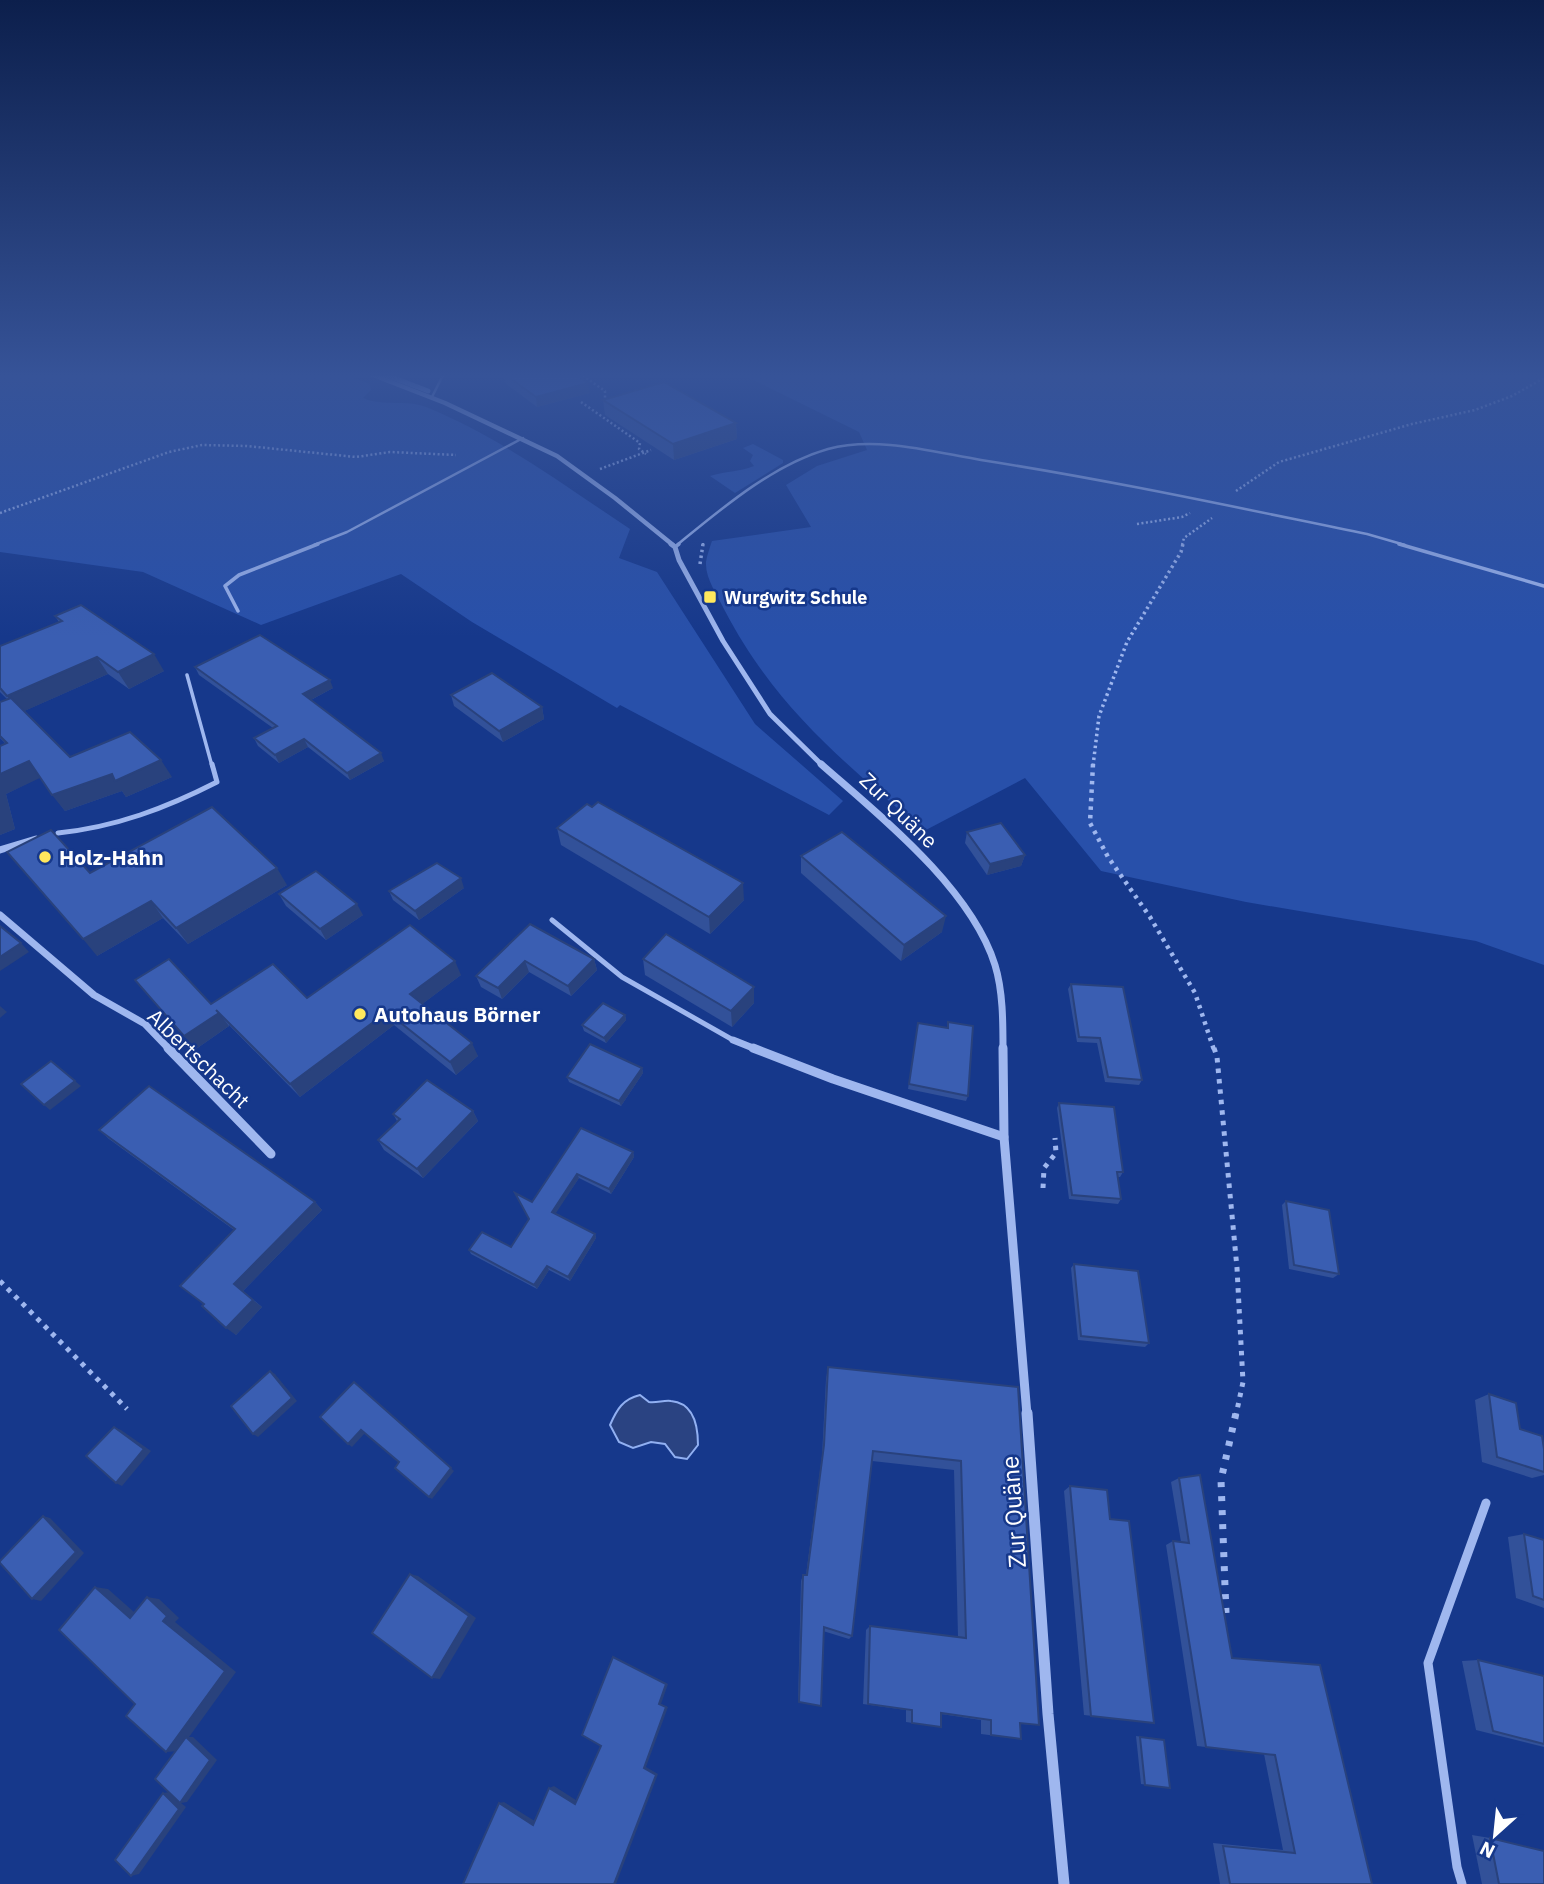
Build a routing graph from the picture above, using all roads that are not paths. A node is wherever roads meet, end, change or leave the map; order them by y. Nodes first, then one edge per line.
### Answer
1 (478, 461) edge
2 (561, 461) edge
3 (802, 461) edge
4 (991, 461) edge
5 (675, 547) junction
6 (1544, 586) edge
7 (238, 611) dead end
8 (187, 675) dead end
9 (58, 833) joint
10 (0, 850) edge
11 (0, 915) edge
12 (552, 920) dead end
13 (733, 1040) joint
14 (1004, 1137) junction
15 (271, 1154) dead end
16 (1486, 1503) dead end
17 (1064, 1884) edge
18 (1462, 1884) edge

1 - 7 lane
2 - 5 street
3 - 5 lane
4 - 6 lane
5 - 14 street, Zur Quäne
8 - 9 lane
9 - 10 street
11 - 15 street, Albertschacht
12 - 13 lane
13 - 14 street
14 - 17 street, Zur Quäne
16 - 18 lane

